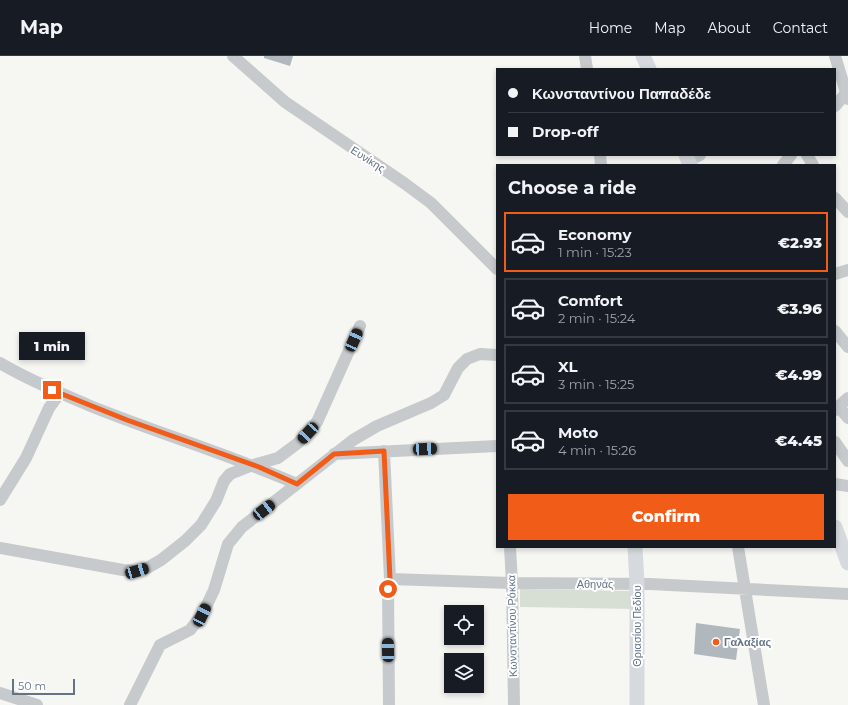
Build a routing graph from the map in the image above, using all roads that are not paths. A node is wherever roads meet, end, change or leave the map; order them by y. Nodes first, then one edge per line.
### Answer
1 (233, 56) edge
2 (585, 56) edge
3 (643, 56) edge
4 (834, 56) edge
5 (588, 68) edge
6 (649, 68) edge
7 (847, 95) edge
8 (836, 105) edge
9 (790, 156) edge
10 (784, 164) edge
11 (836, 199) edge
12 (848, 212) edge
13 (496, 268) edge
14 (848, 270) edge
15 (836, 274) edge
16 (360, 326) dead end
17 (836, 332) edge
18 (848, 347) edge
19 (496, 355) edge
20 (0, 363) edge
21 (60, 393) junction
22 (848, 398) edge
23 (837, 409) edge
24 (848, 418) edge
25 (836, 443) edge
26 (496, 446) edge
27 (384, 451) junction
28 (334, 454) junction
29 (848, 461) edge
30 (253, 465) junction
31 (297, 484) junction
32 (836, 484) edge
33 (848, 486) edge
34 (0, 500) edge
35 (836, 530) edge
36 (0, 548) edge
37 (510, 548) edge
38 (635, 548) edge
39 (643, 548) edge
40 (738, 548) edge
41 (848, 563) edge
42 (390, 579) junction
43 (512, 583) junction
44 (641, 584) junction
45 (745, 588) junction
46 (848, 594) edge
47 (0, 693) edge
48 (37, 705) edge
49 (130, 705) edge
50 (389, 705) edge
51 (514, 705) edge
52 (637, 705) edge
53 (645, 705) edge
54 (764, 705) edge

1 - 13 street, Ευνίκης
2 - 5 street
3 - 6 main road
4 - 7 street
7 - 8 street
9 - 10 street
11 - 12 street
14 - 15 street
16 - 30 street
17 - 18 street
19 - 28 street
20 - 21 street
21 - 30 street
21 - 34 street
22 - 23 street
23 - 24 street
25 - 29 street
26 - 27 street
27 - 28 street
27 - 42 street
28 - 31 street
30 - 31 street
30 - 36 street
31 - 49 street
32 - 33 street
35 - 41 main road
37 - 43 street, Κωνσταντίνου Ρόκκα
38 - 44 main road, Θριασίου Πεδίου
39 - 44 main road, Θριασίου Πεδίου
40 - 45 street
42 - 43 street, Αθηνάς
42 - 50 street
43 - 44 street, Αθηνάς
43 - 51 street, Κωνσταντίνου Ρόκκα
44 - 45 street, Αθηνάς
44 - 52 main road, Θριασίου Πεδίου
44 - 53 main road, Θριασίου Πεδίου
45 - 46 street, Αθηνάς
45 - 54 street
47 - 48 street

